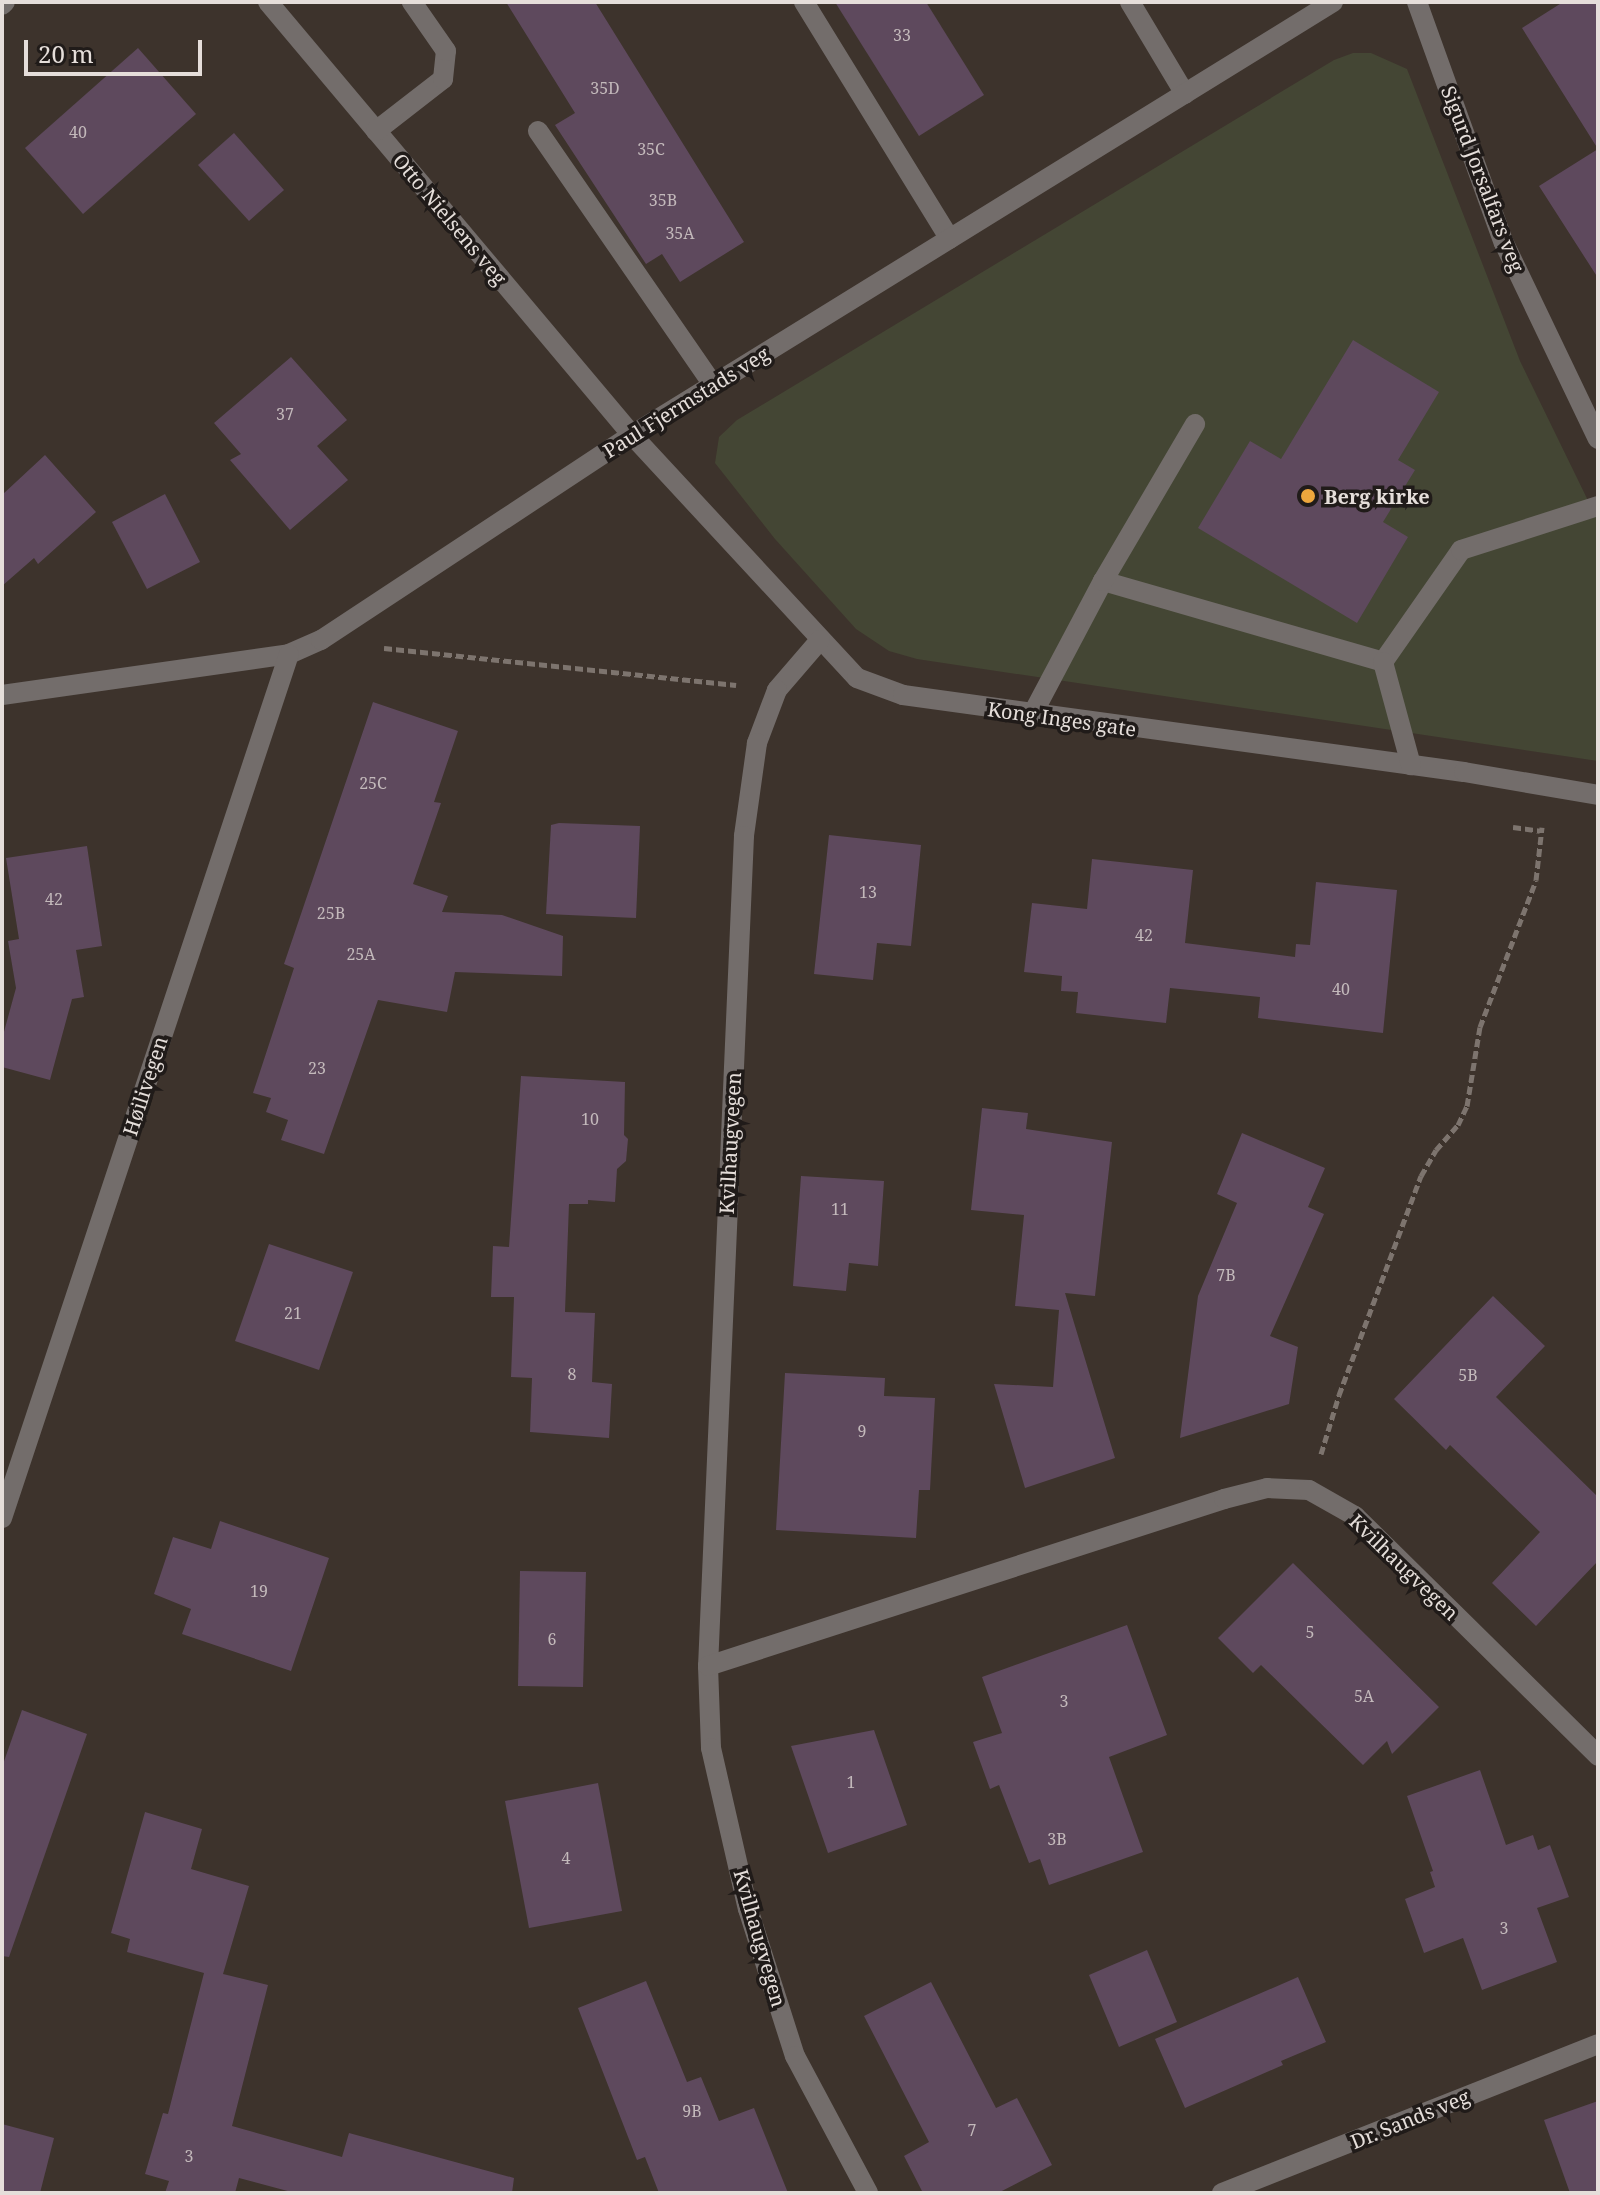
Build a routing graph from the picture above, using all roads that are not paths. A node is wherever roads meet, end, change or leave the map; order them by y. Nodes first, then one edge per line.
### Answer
1 (268, 2) edge
2 (412, 2) edge
3 (804, 2) edge
4 (1130, 2) edge
5 (1333, 2) edge
6 (1417, 2) edge
7 (1185, 94) junction
8 (376, 131) junction
9 (538, 131) dead end
10 (950, 239) junction
11 (713, 385) junction
12 (1195, 424) dead end
13 (632, 435) junction
14 (1598, 439) edge
15 (1598, 506) edge
16 (1103, 581) junction
17 (820, 640) junction
18 (289, 654) junction
19 (1383, 662) junction
20 (2, 695) edge
21 (1032, 715) junction
22 (1411, 765) junction
23 (1598, 795) edge
24 (2, 1518) edge
25 (708, 1666) junction
26 (1598, 1756) edge
27 (1598, 2044) edge
28 (868, 2193) edge
29 (1222, 2193) edge

1 - 8 street, Otto Nielsens veg
2 - 8 street
3 - 10 street
4 - 7 street
5 - 7 street, Paul Fjermstads veg
6 - 14 street, Sigurd Jorsalfars veg
7 - 10 street, Paul Fjermstads veg
8 - 13 street, Otto Nielsens veg
9 - 11 street
10 - 11 street, Paul Fjermstads veg
11 - 13 street, Paul Fjermstads veg
12 - 16 street
13 - 17 street, Kong Inges gate
13 - 18 street, Paul Fjermstads veg
15 - 19 street
16 - 19 street
16 - 21 street
17 - 21 street, Kong Inges gate
17 - 25 street, Kvilhaugvegen
18 - 20 street, Paul Fjermstads veg
18 - 24 street, Høilivegen
19 - 22 street
21 - 22 street, Kong Inges gate
22 - 23 street, Kong Inges gate
25 - 26 street, Kvilhaugvegen
25 - 28 street, Kvilhaugvegen
27 - 29 street, Dr. Sands veg

